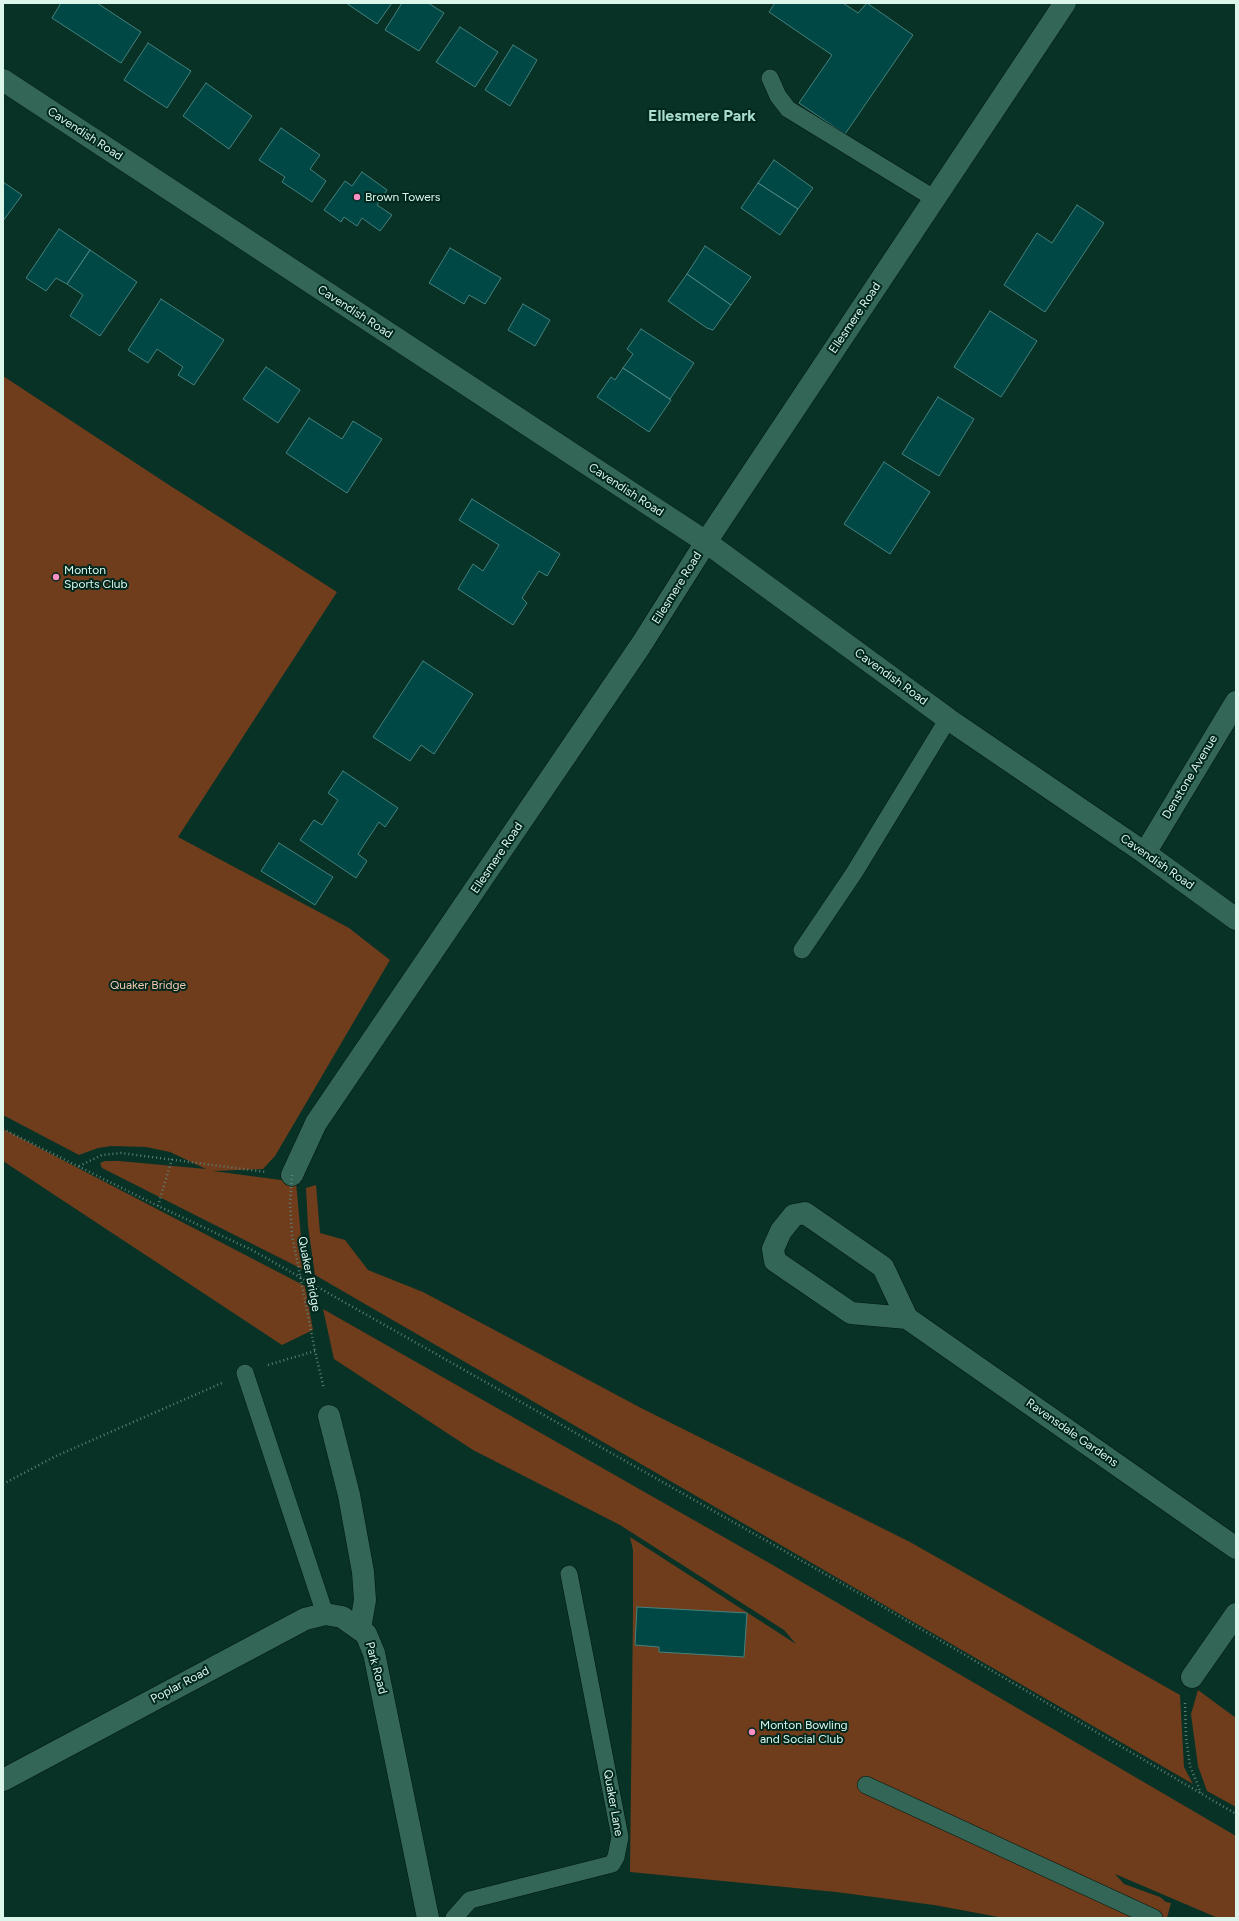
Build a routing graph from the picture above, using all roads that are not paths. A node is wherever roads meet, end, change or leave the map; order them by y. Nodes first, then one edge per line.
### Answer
1 (1066, 3) edge
2 (770, 78) dead end
3 (3, 80) edge
4 (935, 199) junction
5 (706, 542) junction
6 (1236, 702) edge
7 (948, 720) junction
8 (1145, 853) junction
9 (1236, 919) edge
10 (802, 950) dead end
11 (288, 1175) road end
12 (907, 1318) junction
13 (245, 1372) road end
14 (329, 1416) road end
15 (1236, 1548) edge
16 (569, 1574) dead end
17 (325, 1614) junction
18 (1236, 1614) edge
19 (360, 1629) junction
20 (1192, 1677) road end
21 (3, 1780) edge
22 (866, 1785) dead end
23 (428, 1918) edge
24 (454, 1918) edge
25 (1154, 1918) edge

1 - 4 street, Ellesmere Road
2 - 4 lane
3 - 5 street, Cavendish Road
4 - 5 street, Ellesmere Road
5 - 7 street, Cavendish Road
5 - 11 street, Ellesmere Road
6 - 8 street, Denstone Avenue
7 - 8 street, Cavendish Road
7 - 10 lane
8 - 9 street, Cavendish Road
12 - 12 street, Ravensdale Gardens
12 - 15 street, Ravensdale Gardens
13 - 17 lane
14 - 19 street, Park Road
16 - 24 lane, Quaker Lane
17 - 19 street, Poplar Road
17 - 21 street, Poplar Road
18 - 20 street
19 - 23 street, Park Road
22 - 25 lane

